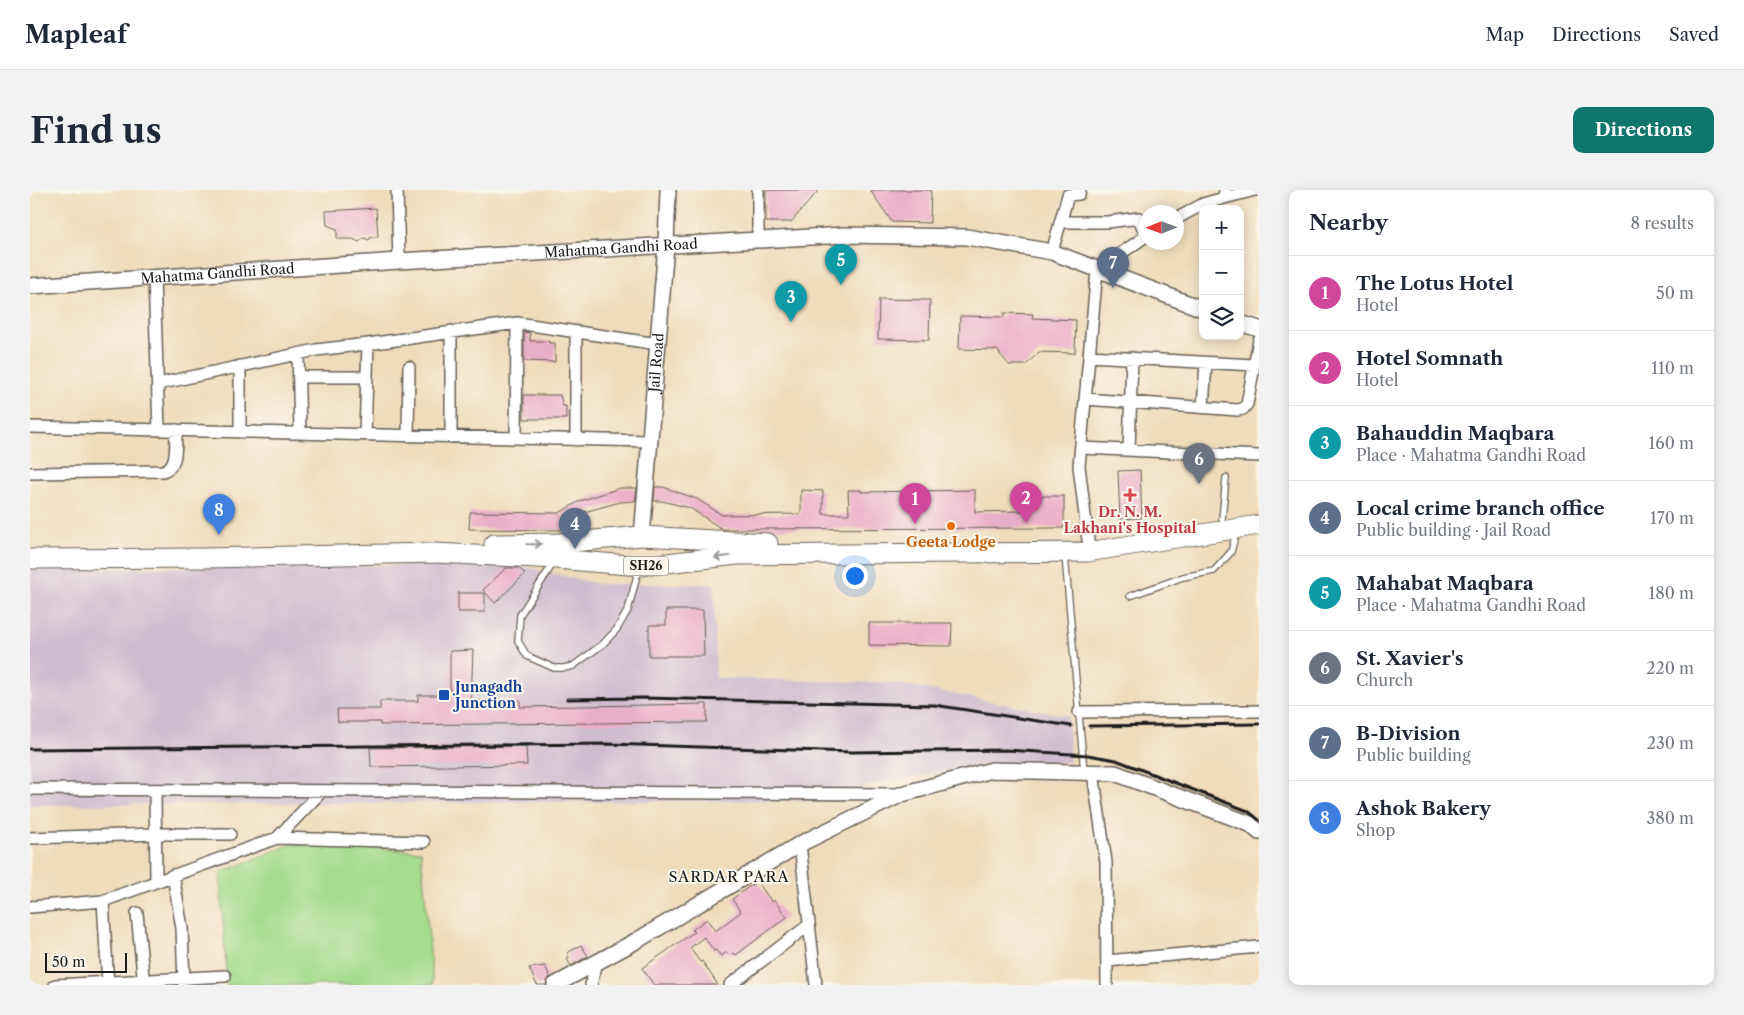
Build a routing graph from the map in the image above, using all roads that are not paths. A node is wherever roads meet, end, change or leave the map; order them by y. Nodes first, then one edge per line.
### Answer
1 (397, 190) edge
2 (668, 190) edge
3 (758, 190) edge
4 (1080, 190) edge
5 (1255, 190) edge
6 (1063, 192) edge
7 (1225, 194) edge
8 (1184, 215) edge
9 (1139, 218) edge
10 (1060, 222) junction
11 (758, 240) junction
12 (1139, 241) edge
13 (666, 245) junction
14 (1052, 252) junction
15 (399, 261) junction
16 (1097, 270) junction
17 (154, 277) junction
18 (30, 286) edge
19 (1199, 308) edge
20 (517, 323) junction
21 (1244, 324) edge
22 (1259, 330) edge
23 (451, 332) junction
24 (576, 332) junction
25 (1259, 340) edge
26 (368, 344) junction
27 (658, 344) junction
28 (298, 354) junction
29 (1089, 356) junction
30 (1132, 358) junction
31 (1206, 362) junction
32 (240, 366) junction
33 (409, 366) dead end
34 (1255, 371) edge
35 (299, 377) junction
36 (366, 377) junction
37 (158, 384) junction
38 (1085, 399) junction
39 (1131, 402) junction
40 (1203, 407) junction
41 (30, 427) edge
42 (159, 430) junction
43 (176, 430) junction
44 (240, 432) junction
45 (300, 433) junction
46 (366, 435) junction
47 (408, 436) junction
48 (451, 437) junction
49 (516, 438) junction
50 (576, 440) junction
51 (650, 441) junction
52 (1081, 448) junction
53 (1129, 450) junction
54 (1259, 456) edge
55 (30, 473) edge
56 (1226, 478) dead end
57 (1259, 513) edge
58 (1229, 523) junction
59 (1259, 525) edge
60 (642, 536) junction
61 (616, 537) junction
62 (688, 539) junction
63 (1088, 540) junction
64 (30, 548) edge
65 (1064, 548) junction
66 (30, 559) edge
67 (556, 559) junction
68 (688, 561) junction
69 (616, 564) junction
70 (640, 566) junction
71 (1130, 596) dead end
72 (1259, 711) edge
73 (1079, 712) junction
74 (1089, 773) junction
75 (30, 789) edge
76 (156, 790) junction
77 (321, 792) junction
78 (902, 794) junction
79 (1259, 832) edge
80 (156, 834) junction
81 (230, 834) dead end
82 (30, 838) edge
83 (277, 838) junction
84 (424, 842) dead end
85 (800, 844) junction
86 (173, 875) junction
87 (156, 881) junction
88 (103, 901) junction
89 (30, 908) edge
90 (138, 913) dead end
91 (809, 925) junction
92 (1259, 947) edge
93 (1107, 961) junction
94 (596, 962) junction
95 (225, 976) dead end
96 (740, 981) edge
97 (184, 982) edge
98 (144, 983) edge
99 (108, 984) edge
100 (62, 985) edge
101 (555, 985) edge
102 (591, 985) edge
103 (730, 985) edge
104 (816, 985) edge
105 (1107, 985) edge

1 - 15 street
2 - 13 street, Jail Road
3 - 11 street
4 - 6 street
5 - 7 street
6 - 10 street
7 - 8 street
9 - 10 street
10 - 14 street
11 - 13 street, Mahatma Gandhi Road
11 - 14 street, Mahatma Gandhi Road
12 - 16 street
13 - 15 street, Mahatma Gandhi Road
13 - 27 street, Jail Road
14 - 16 street, Mahatma Gandhi Road
15 - 17 street, Mahatma Gandhi Road
16 - 19 street, Mahatma Gandhi Road
16 - 29 street
17 - 18 street, Mahatma Gandhi Road
17 - 37 street
20 - 23 street
20 - 24 street
20 - 49 street
21 - 22 street
23 - 26 street
23 - 48 street
24 - 27 street
24 - 50 street
25 - 34 street
26 - 28 street
26 - 36 street
27 - 51 street, Jail Road
28 - 32 street
28 - 35 street
29 - 30 street
29 - 38 street
30 - 31 street
30 - 39 street
31 - 34 street
31 - 40 street
32 - 37 street
32 - 44 street
33 - 47 street
34 - 40 street
35 - 36 street
35 - 45 street
36 - 46 street
37 - 42 street
38 - 39 street
38 - 52 street
39 - 40 street
39 - 53 street
41 - 42 street
42 - 43 street
43 - 44 street
43 - 55 street
44 - 45 street
45 - 46 street
46 - 47 street
47 - 48 street
48 - 49 street
49 - 50 street
50 - 51 street
51 - 60 street, Jail Road
52 - 53 street
52 - 63 street
53 - 54 street
56 - 58 lane
57 - 58 main road, SH26
58 - 59 main road, SH26
58 - 63 main road, SH26
58 - 65 main road, SH26
58 - 71 lane
60 - 61 main road, SH26
60 - 62 main road, SH26
64 -> 61 main road, SH26
61 - 69 main road
62 - 65 main road, SH26
62 - 68 main road
63 - 65 main road, SH26
65 -> 68 main road, SH26
65 - 73 lane
66 - 67 main road, SH26
67 - 69 main road, SH26
67 - 70 lane
68 - 70 main road, SH26
69 - 70 main road, SH26
72 - 73 street
73 - 74 lane
74 - 78 street
74 - 79 street
74 - 93 street
75 - 76 street
76 - 77 street
76 - 80 street
77 - 78 street
77 - 83 street
78 - 85 street
80 - 81 street
80 - 82 street
80 - 87 street
83 - 84 street
83 - 86 street
85 - 91 street
85 - 94 street
86 - 87 street
86 - 97 street
87 - 88 street
88 - 89 street
88 - 99 street
90 - 98 street
91 - 96 street
91 - 104 street
92 - 93 street
93 - 105 street
94 - 101 street
94 - 102 street
95 - 97 street
96 - 103 street
97 - 98 street
98 - 99 street
99 - 100 street

